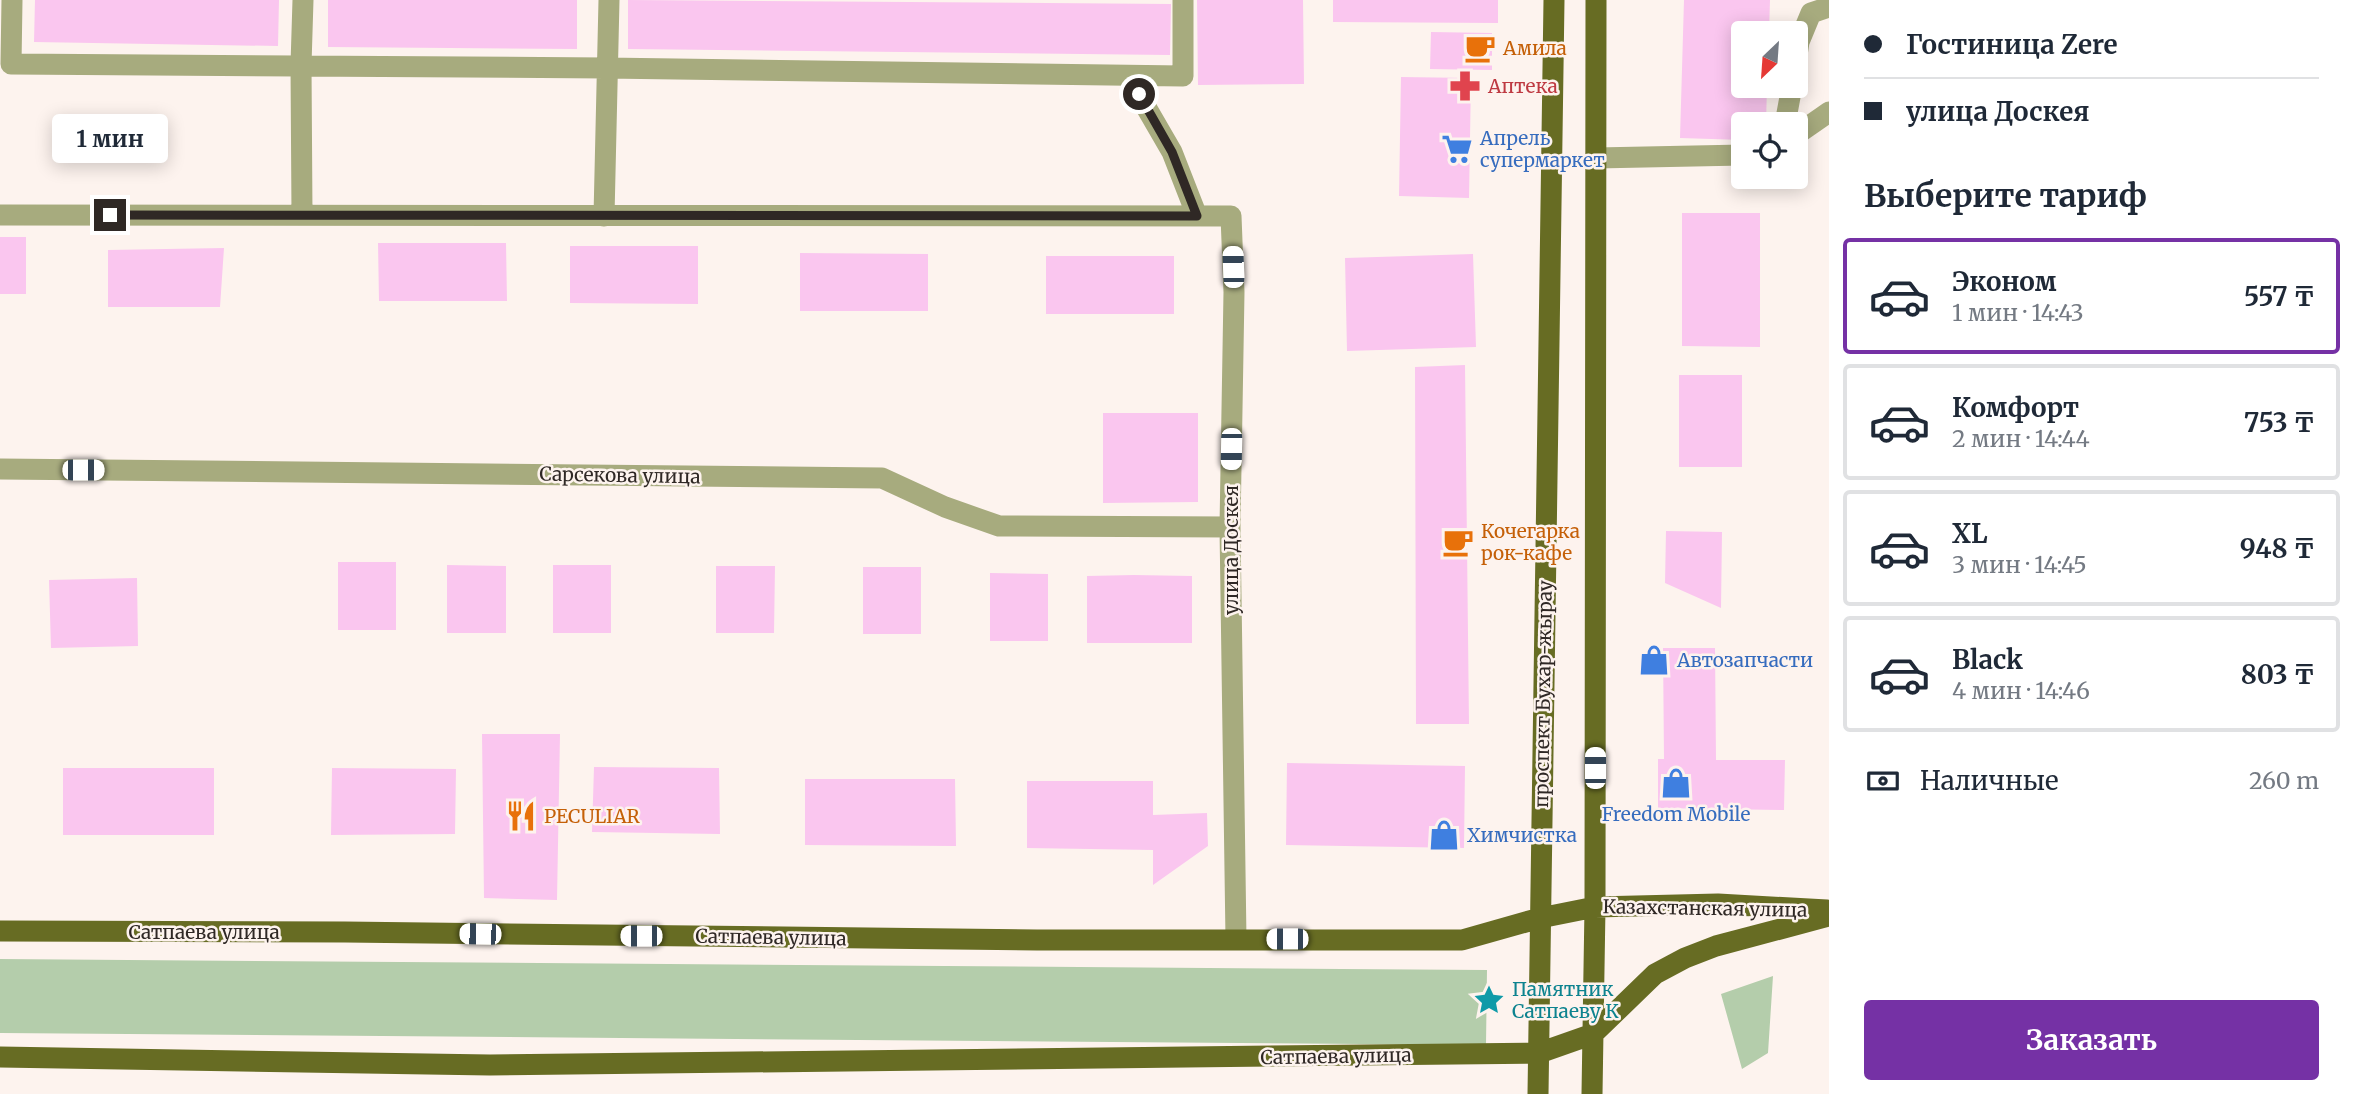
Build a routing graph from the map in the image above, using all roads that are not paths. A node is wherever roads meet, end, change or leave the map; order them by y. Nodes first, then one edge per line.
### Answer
1 (12, 0) edge
2 (303, 0) edge
3 (609, 0) edge
4 (1183, 0) edge
5 (1554, 0) edge
6 (1597, 0) edge
7 (1829, 7) edge
8 (1808, 21) edge
9 (301, 65) junction
10 (606, 68) junction
11 (1128, 76) junction
12 (1829, 112) edge
13 (1808, 127) edge
14 (1731, 155) edge
15 (1596, 158) junction
16 (0, 215) edge
17 (302, 215) junction
18 (604, 216) junction
19 (1197, 216) junction
20 (0, 469) edge
21 (1230, 527) junction
22 (1595, 906) junction
23 (1829, 910) edge
24 (1829, 916) edge
25 (1540, 918) junction
26 (0, 932) edge
27 (1236, 939) junction
28 (1593, 1034) junction
29 (1539, 1053) junction
30 (0, 1057) edge
31 (1538, 1094) edge
32 (1592, 1094) edge

1 - 9 street
2 - 9 street
3 - 10 street
4 - 11 street
5 - 25 main road, проспект Бухар-жырау
6 - 15 main road
7 - 8 street
9 - 10 street
9 - 17 street
10 - 11 street
10 - 18 street
11 - 19 street
12 - 13 street
14 - 15 street
15 - 22 main road
16 - 17 street, улица Доскея
17 - 18 street, улица Доскея
18 - 19 street, улица Доскея
19 - 21 street, улица Доскея
20 - 21 street, Сарсекова улица
21 - 27 street, улица Доскея
22 - 23 main road, Казахстанская улица
22 - 25 main road, Казахстанская улица
22 - 28 main road
24 - 28 main road
25 - 27 main road, Сатпаева улица
25 - 29 main road, проспект Бухар-жырау
26 - 27 main road, Сатпаева улица
28 - 29 main road, Сатпаева улица
28 - 32 main road
29 - 30 main road, Сатпаева улица
29 - 31 main road, проспект Бухар-жырау

